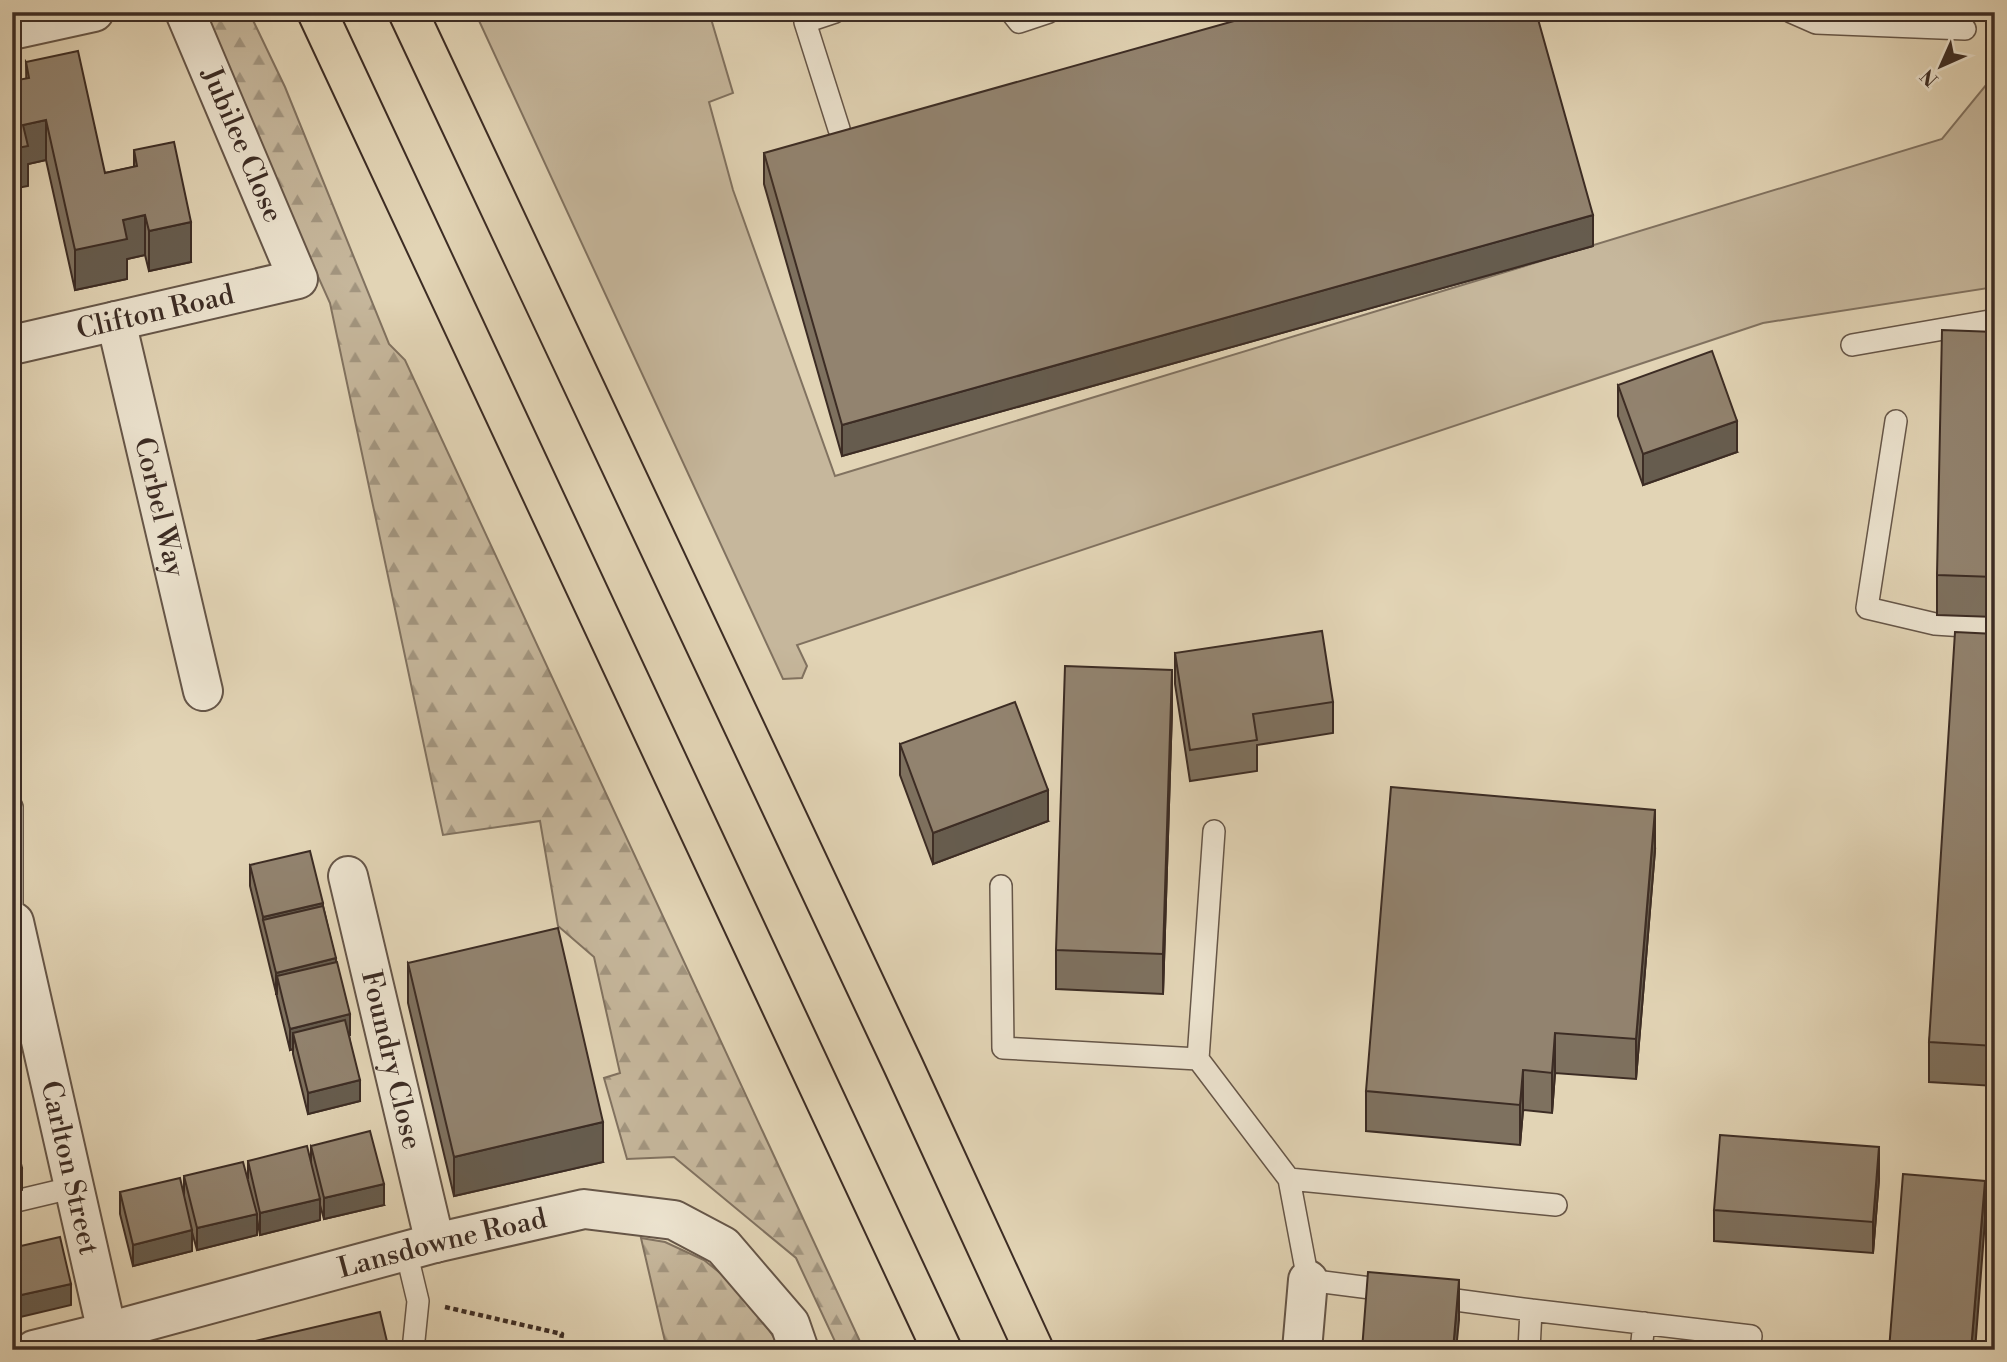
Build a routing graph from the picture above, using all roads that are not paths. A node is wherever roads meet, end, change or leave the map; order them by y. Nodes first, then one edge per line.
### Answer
1 (94, 12) edge
2 (185, 12) edge
3 (317, 12) edge
4 (408, 12) edge
5 (835, 12) edge
6 (1010, 12) edge
7 (1049, 12) edge
8 (1791, 12) edge
9 (1946, 12) edge
10 (12, 30) edge
11 (839, 129) edge
12 (298, 279) joint
13 (1995, 320) edge
14 (116, 321) junction
15 (12, 345) edge
16 (1852, 345) dead end
17 (1896, 421) dead end
18 (1995, 628) edge
19 (203, 691) dead end
20 (12, 807) edge
21 (1214, 831) dead end
22 (348, 876) dead end
23 (1001, 886) dead end
24 (13, 922) edge
25 (1198, 1059) junction
26 (1289, 1179) junction
27 (75, 1187) junction
28 (12, 1202) edge
29 (1556, 1205) dead end
30 (421, 1247) junction
31 (1308, 1280) junction
32 (1531, 1310) junction
33 (1644, 1323) junction
34 (107, 1332) junction
35 (34, 1350) edge
36 (413, 1350) edge
37 (799, 1350) edge
38 (942, 1350) edge
39 (1034, 1350) edge
40 (1302, 1350) edge
41 (1529, 1350) edge
42 (1641, 1350) edge
43 (1749, 1350) edge

1 - 10 street
2 - 12 street, Jubilee Close
3 - 38 highway
4 - 39 highway
5 - 11 lane
6 - 7 lane
8 - 9 lane
12 - 14 street, Clifton Road
13 - 16 lane
14 - 15 street, Clifton Road
14 - 19 street, Corbel Way
17 - 18 lane
20 - 24 lane
21 - 25 lane
22 - 30 street, Foundry Close
23 - 25 lane
24 - 27 street, Carlton Street
25 - 26 lane
26 - 29 lane
26 - 31 lane
27 - 28 lane
27 - 34 street, Carlton Street
30 - 34 street, Lansdowne Road
30 - 36 lane
30 - 37 street, Lansdowne Road
31 - 32 lane
31 - 40 street
32 - 33 lane
32 - 41 lane
33 - 42 lane
33 - 43 lane
34 - 35 street, Lansdowne Road

